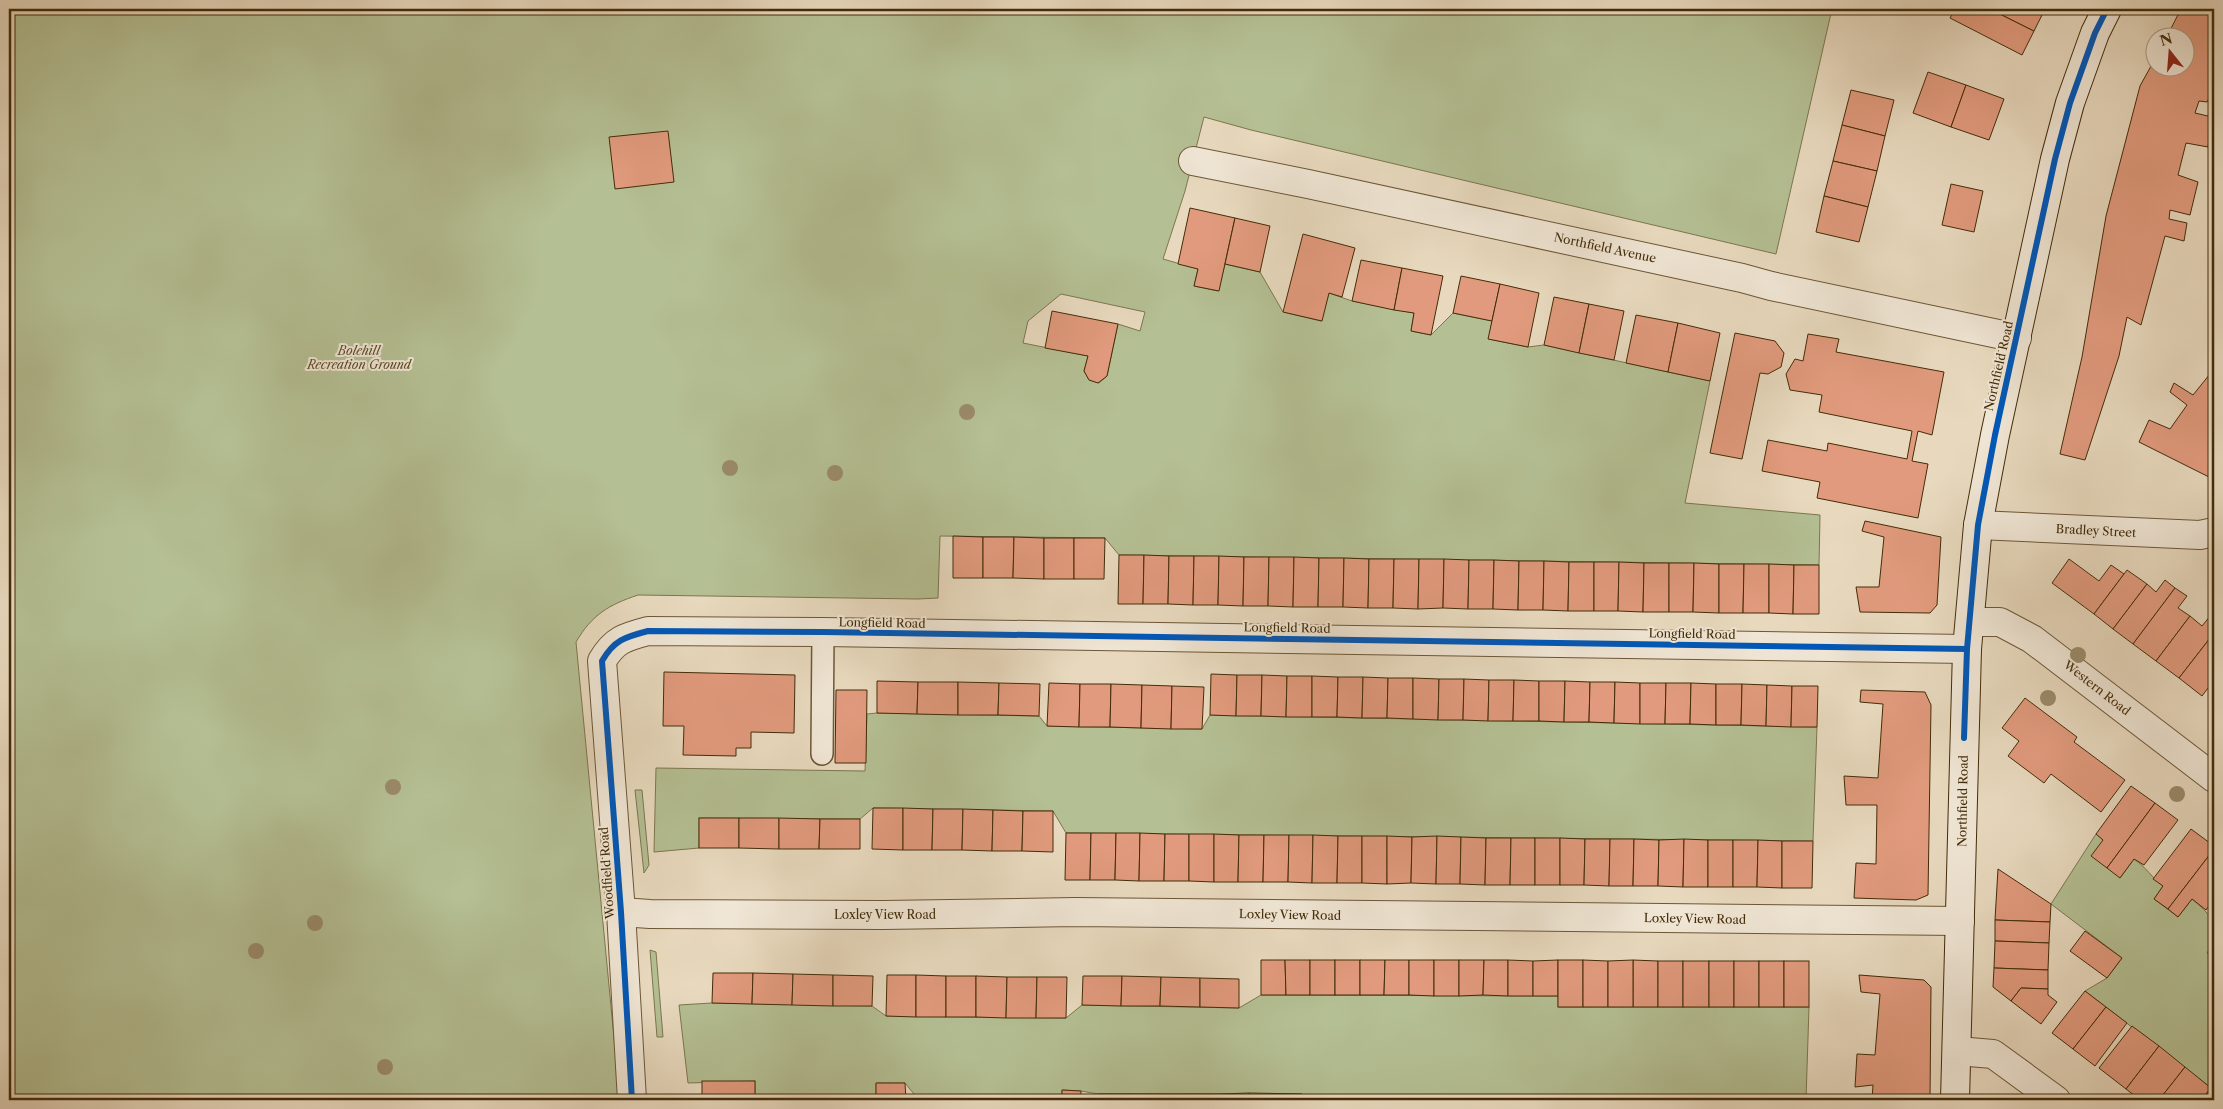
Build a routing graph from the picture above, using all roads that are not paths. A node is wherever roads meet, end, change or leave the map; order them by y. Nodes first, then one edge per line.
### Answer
1 (2107, 9) edge
2 (1193, 161) dead end
3 (2017, 338) junction
4 (1978, 526) junction
5 (2214, 532) edge
6 (1970, 622) junction
7 (823, 632) junction
8 (610, 647) joint
9 (1967, 649) junction
10 (822, 754) dead end
11 (2214, 778) edge
12 (621, 912) junction
13 (1960, 921) junction
14 (1957, 1051) junction
15 (632, 1100) edge
16 (1955, 1100) edge
17 (2056, 1100) edge

1 - 3 street, Northfield Road
2 - 3 street, Northfield Avenue
3 - 4 street, Northfield Road
4 - 5 street, Bradley Street
4 - 6 street, Northfield Road
6 - 9 street, Northfield Road
6 - 11 street, Western Road
7 - 8 street, Longfield Road
7 - 9 street, Longfield Road
7 - 10 lane
8 - 12 street, Woodfield Road
9 - 13 street, Northfield Road
12 - 13 street, Loxley View Road
12 - 15 street, Woodfield Road
13 - 14 street, Northfield Road
14 - 16 street, Northfield Road
14 - 17 street

